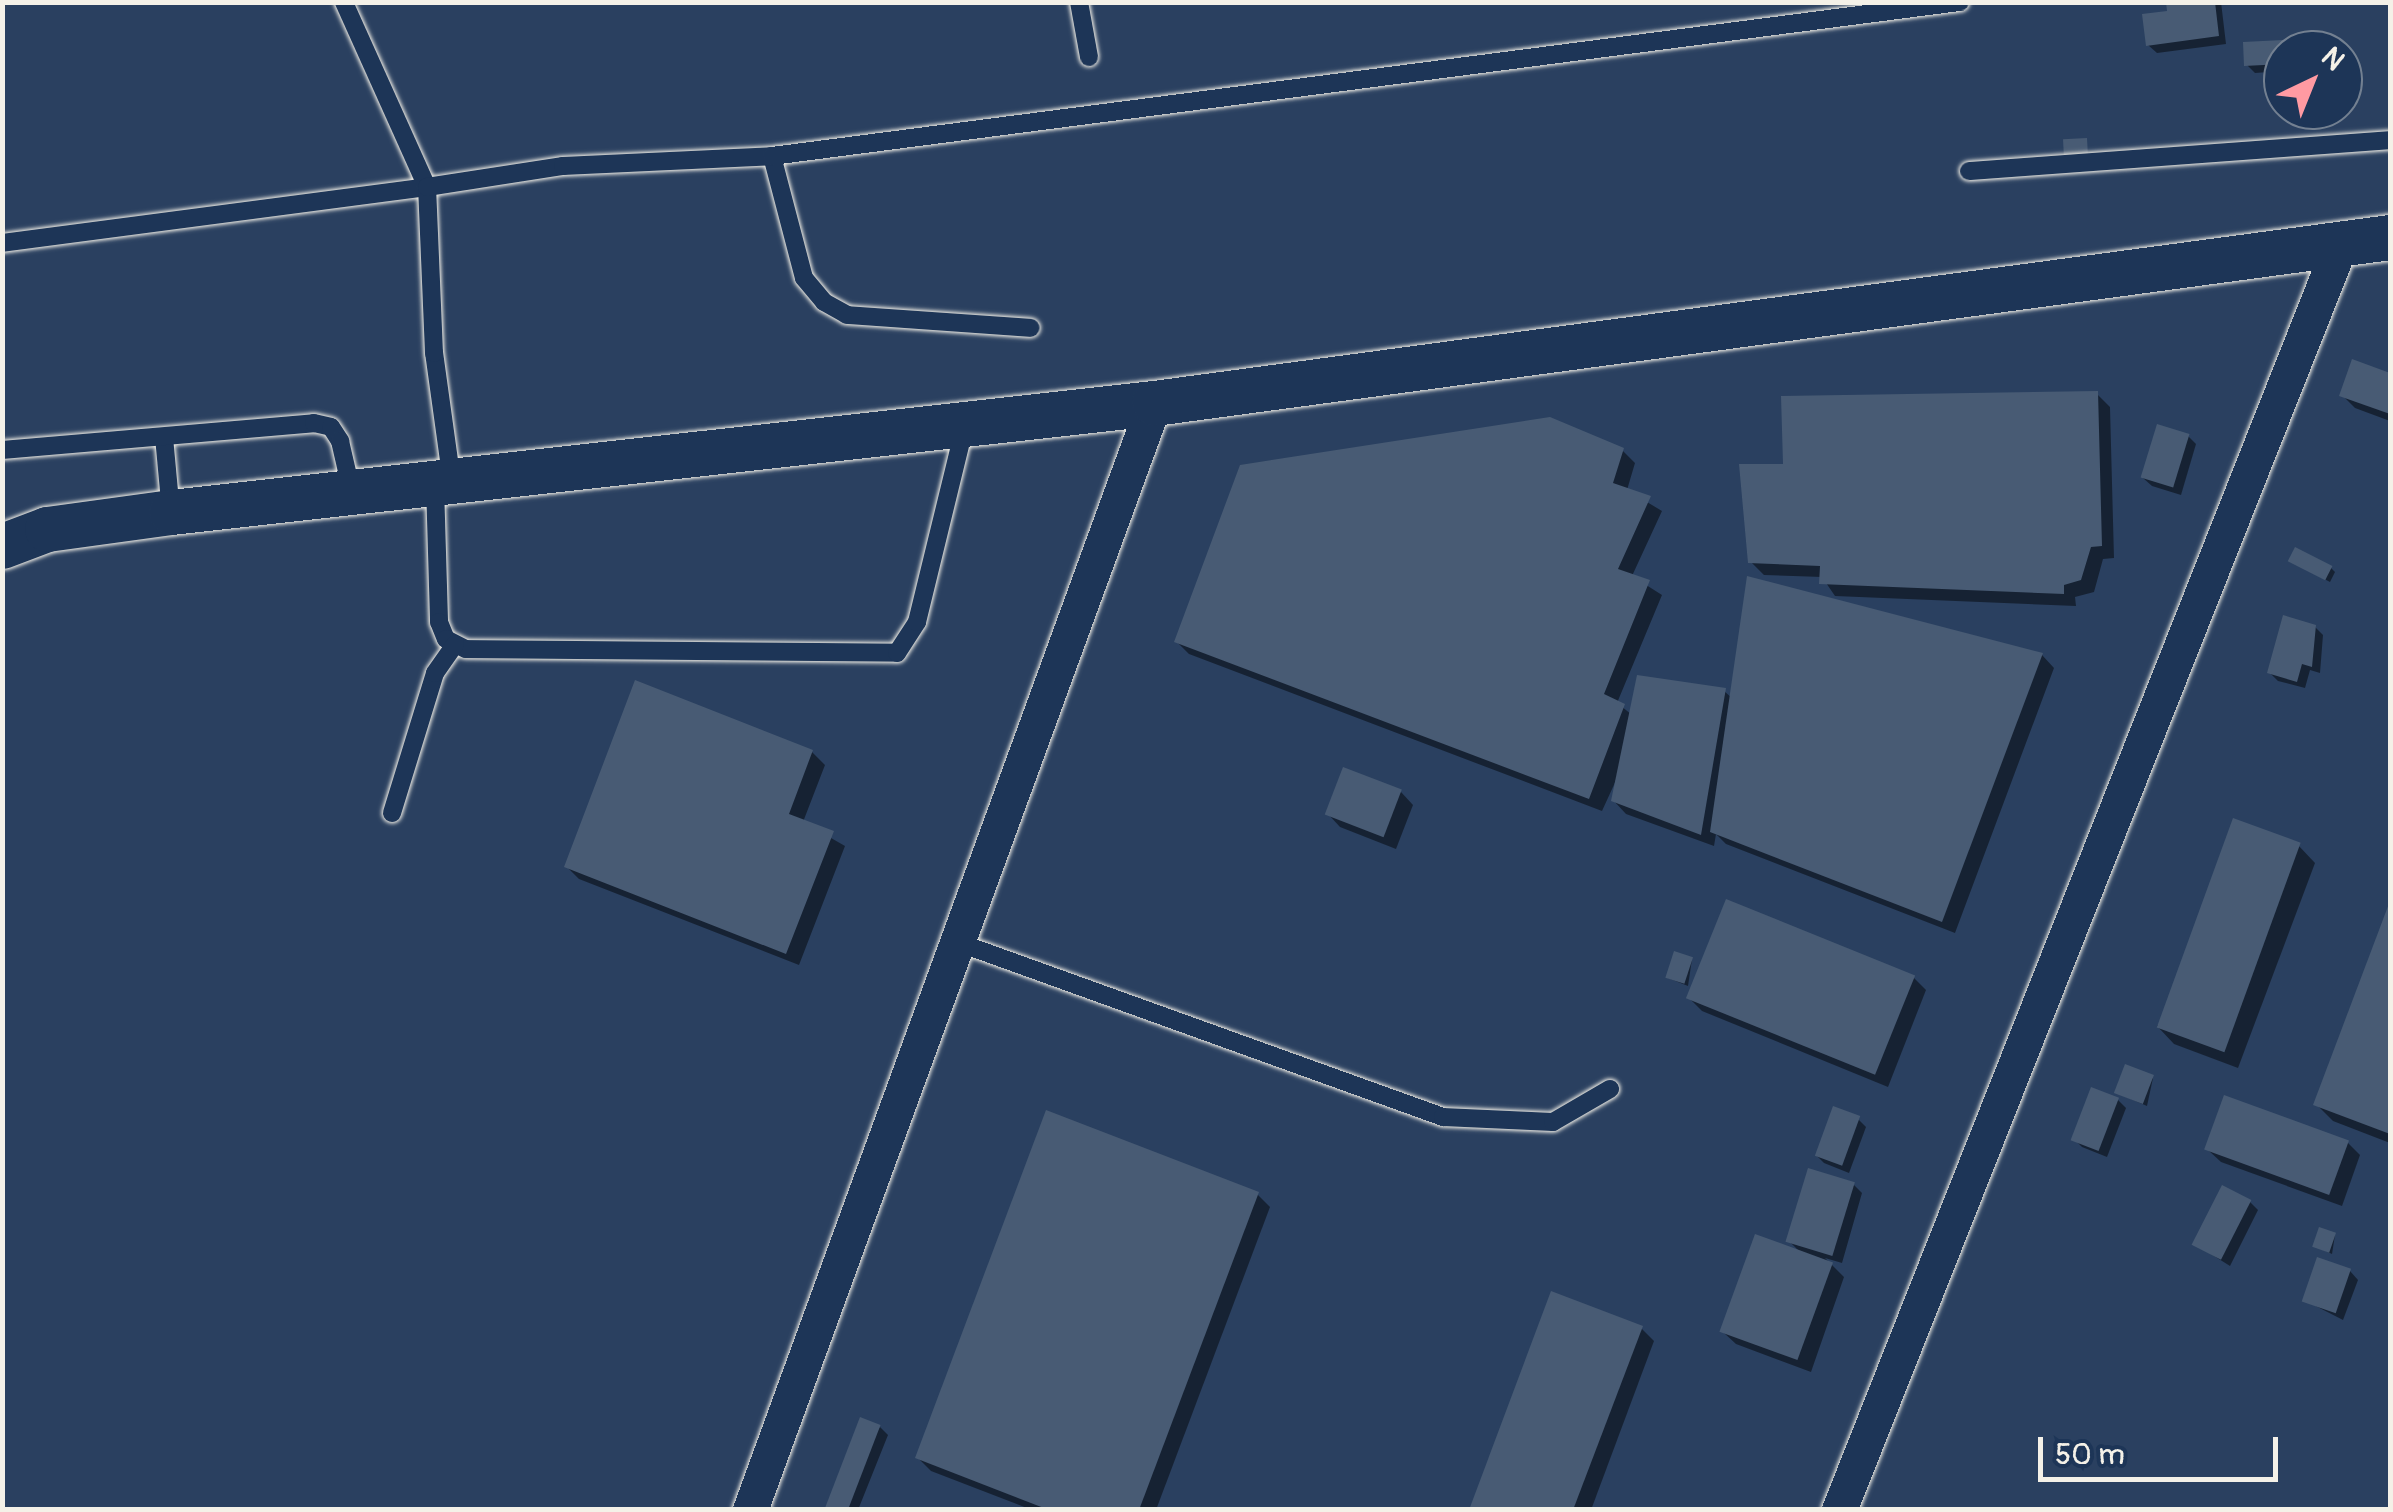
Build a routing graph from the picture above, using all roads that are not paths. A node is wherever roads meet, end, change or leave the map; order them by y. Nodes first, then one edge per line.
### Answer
1 (344, 2) edge
2 (1079, 2) edge
3 (1960, 2) edge
4 (1089, 58) dead end
5 (2390, 140) edge
6 (772, 156) junction
7 (1969, 172) dead end
8 (428, 187) junction
9 (2390, 236) edge
10 (2341, 242) junction
11 (2, 243) edge
12 (1031, 328) dead end
13 (1154, 404) junction
14 (965, 425) junction
15 (164, 437) junction
16 (2, 450) edge
17 (443, 484) junction
18 (352, 493) junction
19 (171, 512) junction
20 (2, 546) edge
21 (455, 644) junction
22 (392, 813) dead end
23 (957, 942) junction
24 (1610, 1090) dead end
25 (750, 1510) edge
26 (1838, 1510) edge

1 - 8 lane
2 - 4 lane
3 - 6 lane
5 - 7 lane
6 - 8 lane
6 - 12 lane
8 - 11 lane
8 - 17 lane
9 - 10 street
10 - 13 street
10 - 26 street
13 - 14 street
13 - 23 street
14 - 17 street
14 - 21 lane
15 - 16 lane
15 - 18 lane
15 - 19 lane
17 - 18 street
17 - 21 lane
18 - 19 street
19 - 20 street
21 - 22 lane
23 - 24 lane
23 - 25 street

